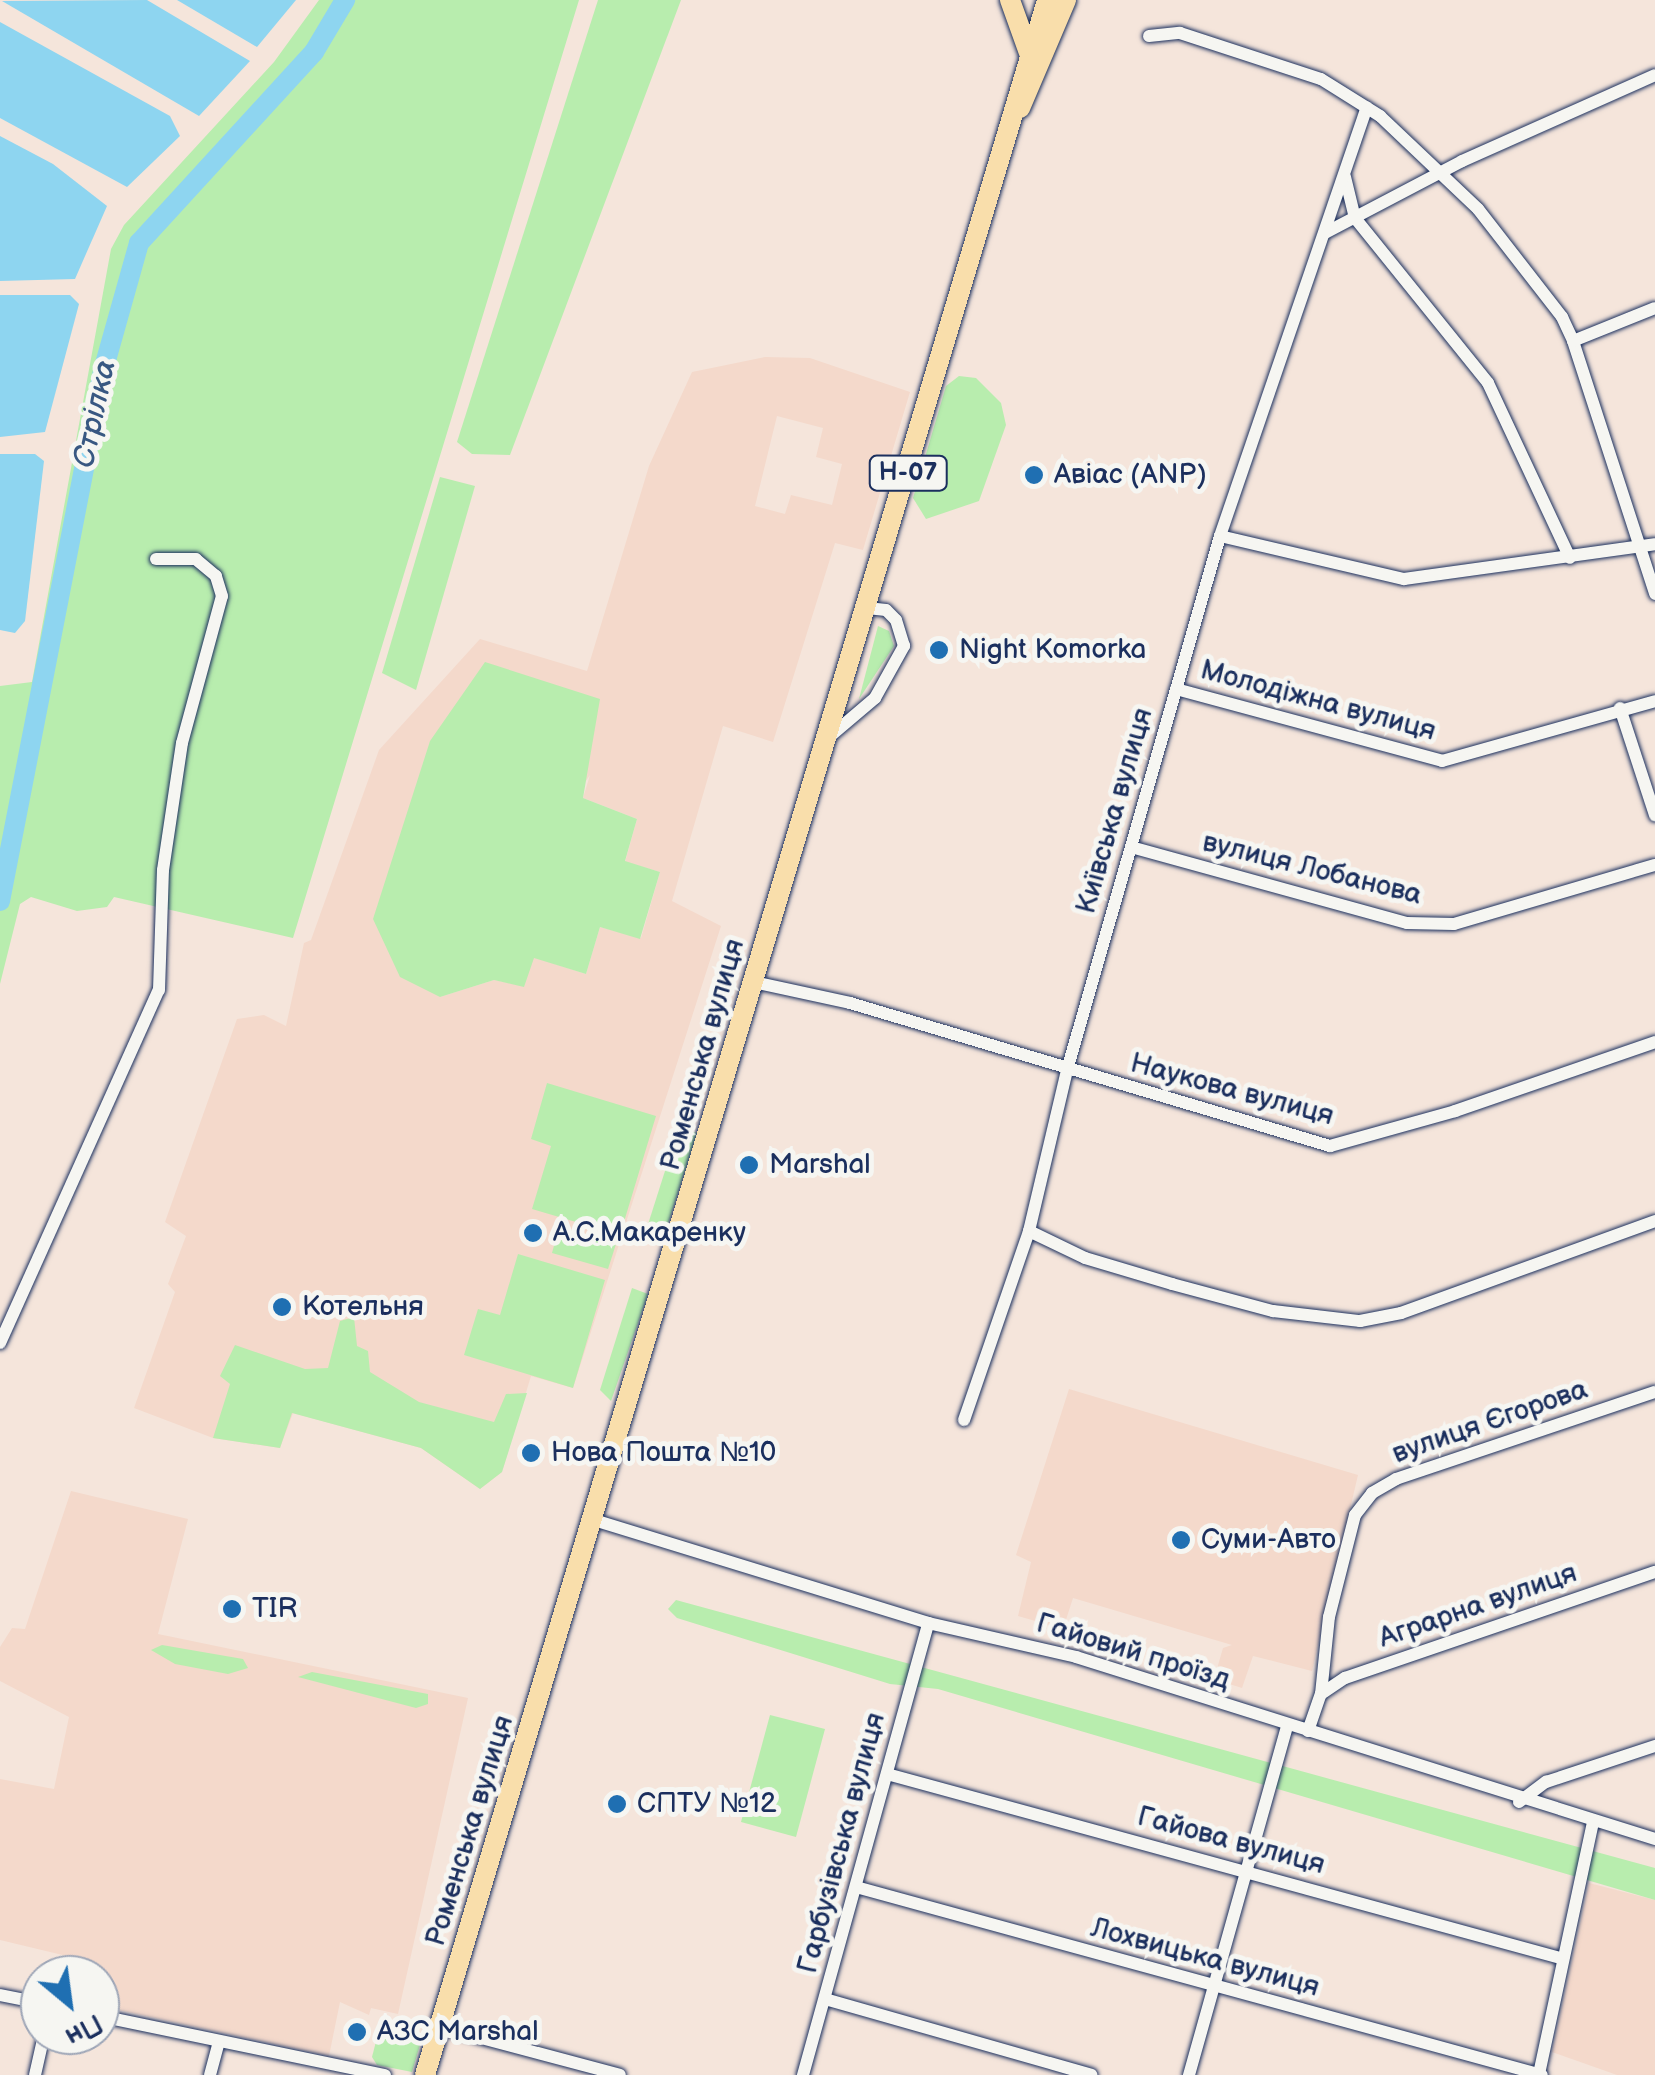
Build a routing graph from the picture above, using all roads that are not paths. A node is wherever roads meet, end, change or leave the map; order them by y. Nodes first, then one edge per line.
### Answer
1 (1010, 0) edge
2 (1047, 0) edge
3 (1066, 0) edge
4 (1150, 36) dead end
5 (1029, 53) junction
6 (1655, 75) edge
7 (1367, 107) junction
8 (1014, 118) junction
9 (1441, 174) junction
10 (1345, 177) junction
11 (1355, 218) junction
12 (1325, 233) junction
13 (1655, 308) edge
14 (1573, 340) junction
15 (1220, 536) junction
16 (1655, 544) edge
17 (1641, 550) junction
18 (1570, 558) junction
19 (156, 559) dead end
20 (1655, 594) edge
21 (867, 608) junction
22 (1176, 689) junction
23 (1655, 701) edge
24 (1620, 708) junction
25 (828, 738) junction
26 (1655, 815) edge
27 (1131, 847) junction
28 (1655, 865) edge
29 (752, 982) junction
30 (1655, 1042) edge
31 (1067, 1070) junction
32 (1655, 1221) edge
33 (1029, 1231) junction
34 (0, 1344) edge
35 (1655, 1392) edge
36 (964, 1420) dead end
37 (594, 1520) junction
38 (1655, 1572) edge
39 (928, 1623) junction
40 (1321, 1694) junction
41 (1287, 1726) junction
42 (1308, 1731) junction
43 (1655, 1746) edge
44 (888, 1774) junction
45 (1520, 1802) junction
46 (1593, 1823) junction
47 (1655, 1839) edge
48 (1249, 1871) junction
49 (856, 1886) junction
50 (1560, 1958) junction
51 (1215, 1988) junction
52 (825, 2000) junction
53 (120, 2020) edge
54 (440, 2026) junction
55 (219, 2041) junction
56 (210, 2075) edge
57 (385, 2075) edge
58 (425, 2075) edge
59 (620, 2075) edge
60 (803, 2075) edge
61 (1090, 2075) edge
62 (1189, 2075) edge
63 (1541, 2075) edge

1 - 5 main road
2 - 5 main road, Н-07
3 - 8 main road, Н-07
4 - 7 street
5 - 8 main road, Н-07
6 - 9 street
7 - 9 street
7 - 10 street, Київська вулиця
8 - 21 main road, Роменська вулиця / Н-07
9 - 11 street
9 - 14 street
10 - 11 street
10 - 12 street, Київська вулиця
11 - 12 street
11 - 18 street
12 - 15 street, Київська вулиця
13 - 14 street
14 - 17 street
15 - 18 street
15 - 22 street, Київська вулиця
16 - 17 street
17 - 18 street
17 - 20 street
19 - 34 street
21 - 25 main road, Роменська вулиця / Н-07
21 - 25 street
22 - 24 street, Молодіжна вулиця
22 - 27 street, Київська вулиця
23 - 24 street, Молодіжна вулиця
24 - 26 street
25 - 29 main road, Роменська вулиця / Н-07
27 - 28 street, вулиця Лобанова
27 - 31 street, Київська вулиця
29 - 31 street, Наукова вулиця
29 - 37 main road, Роменська вулиця / Н-07
30 - 31 street, Наукова вулиця
31 - 33 street, Київська вулиця
32 - 33 street
33 - 36 street, Київська вулиця
35 - 40 street, вулиця Єгорова
37 - 39 street, Гайовий проїзд
37 - 54 main road, Роменська вулиця / Н-07
38 - 40 street, Аграрна вулиця
39 - 41 street, Гайовий проїзд
39 - 44 street, Гарбузівська вулиця
40 - 42 street, вулиця Єгорова
41 - 42 street, Гайовий проїзд
41 - 48 street
42 - 45 street, Гайовий проїзд
43 - 45 street
44 - 48 street, Гайова вулиця
44 - 49 street, Гарбузівська вулиця
45 - 46 street, Гайовий проїзд
46 - 47 street, Гайовий проїзд
46 - 50 street
48 - 50 street, Гайова вулиця
48 - 51 street
49 - 51 street, Лохвицька вулиця
49 - 52 street, Гарбузівська вулиця
50 - 63 street
51 - 62 street
51 - 63 street, Лохвицька вулиця
52 - 60 street, Гарбузівська вулиця
52 - 61 street
53 - 55 street
54 - 58 main road, Роменська вулиця / Н-07
54 - 59 street
55 - 56 street
55 - 57 street

